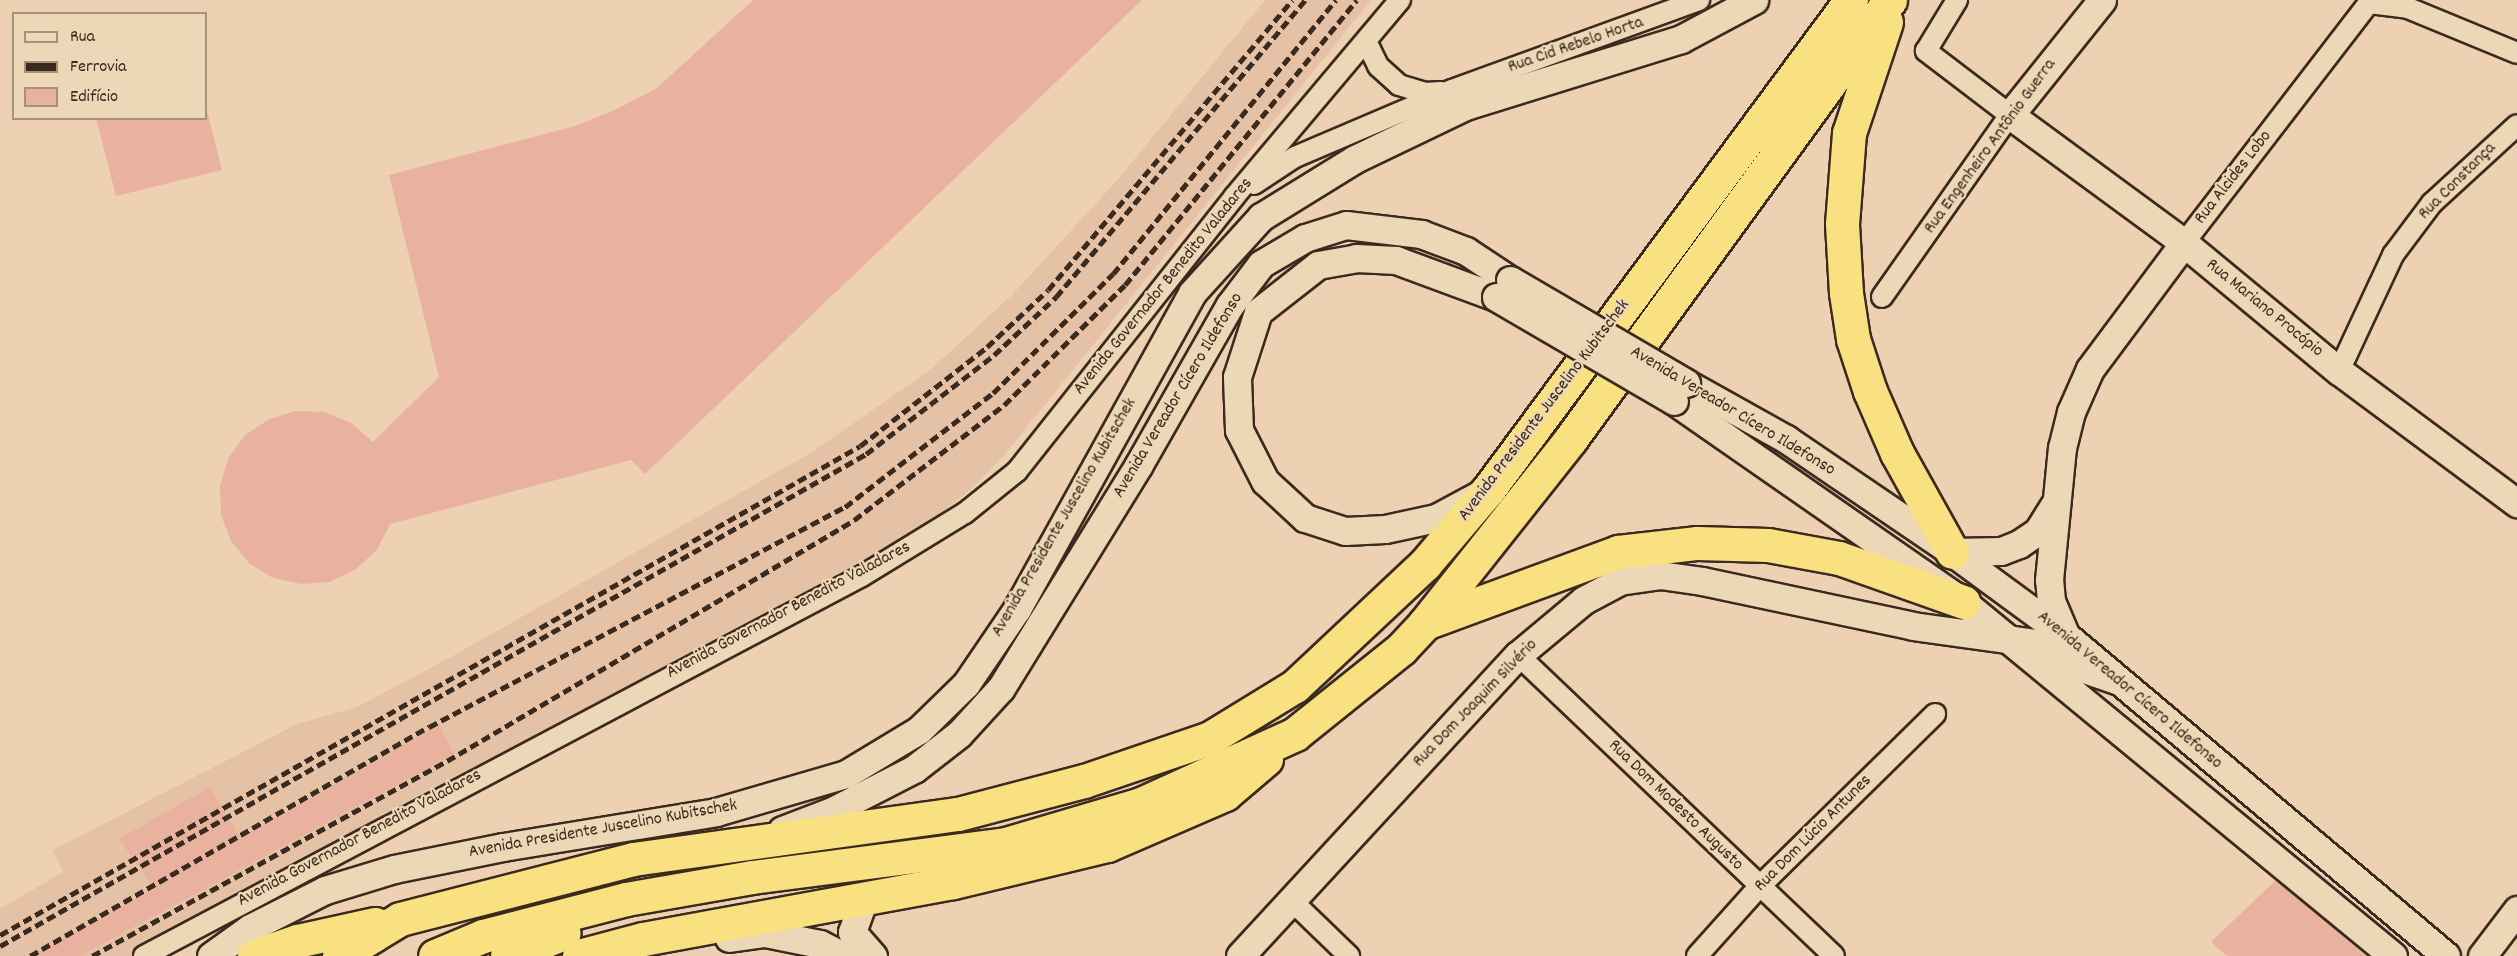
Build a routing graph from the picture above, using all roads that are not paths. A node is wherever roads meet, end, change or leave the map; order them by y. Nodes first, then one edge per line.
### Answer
1 (1401, 0) edge
2 (1699, 0) edge
3 (1754, 0) edge
4 (1851, 0) edge
5 (1891, 0) edge
6 (1957, 0) edge
7 (2102, 0) edge
8 (1366, 41) junction
9 (2517, 53) edge
10 (1508, 70) junction
11 (1562, 77) junction
12 (1452, 90) junction
13 (2010, 115) junction
14 (2517, 125) edge
15 (1234, 197) junction
16 (2184, 243) junction
17 (1503, 288) junction
18 (1882, 297) dead end
19 (2339, 371) junction
20 (1680, 392) junction
21 (1488, 490) junction
22 (2056, 502) junction
23 (2517, 503) edge
24 (1952, 552) junction
25 (1963, 602) junction
26 (1425, 623) junction
27 (1913, 626) junction
28 (2065, 635) junction
29 (2015, 643) junction
30 (1518, 655) junction
31 (2060, 680) junction
32 (2119, 681) junction
33 (1935, 714) dead end
34 (1295, 734) junction
35 (744, 844) junction
36 (752, 877) junction
37 (953, 882) junction
38 (1759, 887) junction
39 (626, 898) junction
40 (864, 899) junction
41 (1291, 900) junction
42 (2517, 910) edge
43 (400, 919) junction
44 (797, 948) edge
45 (144, 956) edge
46 (211, 956) edge
47 (254, 956) edge
48 (339, 956) edge
49 (435, 956) edge
50 (507, 956) edge
51 (579, 956) edge
52 (629, 956) edge
53 (844, 956) edge
54 (873, 956) edge
55 (1239, 956) edge
56 (1349, 956) edge
57 (1697, 956) edge
58 (1834, 956) edge
59 (2394, 956) edge
60 (2446, 956) edge
61 (2482, 956) edge

1 - 8 street, Avenida Governador Benedito Valadares
2 - 10 street, Rua Cid Rebelo Horta
3 - 11 main road, Avenida Presidente Juscelino Kubitschek
4 - 21 highway, Avenida Presidente Juscelino Kubitschek
5 - 24 highway
5 - 26 highway, Avenida Presidente Juscelino Kubitschek
6 - 13 street
7 - 13 main road, Rua Engenheiro Antônio Guerra
8 - 12 street, Rua Cid Rebelo Horta
8 - 15 street, Avenida Governador Benedito Valadares
9 - 16 street, Rua Alcides Lobo
10 - 11 street
10 - 12 street, Rua Cid Rebelo Horta
11 - 46 main road, Avenida Presidente Juscelino Kubitschek
12 - 15 street, Rua Cid Rebelo Horta
13 - 16 main road, Rua Mariano Procópio
13 - 18 street, Rua Engenheiro Antônio Guerra
14 - 19 street, Rua Constança
15 - 45 street, Avenida Governador Benedito Valadares
16 - 19 main road, Rua Mariano Procópio
16 - 22 main road, Rua Alcides Lobo
17 - 20 main road, Avenida Vereador Cícero Ildefonso, bridge
17 - 21 main road, Avenida Vereador Cícero Ildefonso
17 - 35 main road, Avenida Vereador Cícero Ildefonso
19 - 23 main road, Rua Mariano Procópio
20 - 24 main road, Avenida Vereador Cícero Ildefonso
20 - 25 main road, Avenida Vereador Cícero Ildefonso
21 - 35 highway, Avenida Presidente Juscelino Kubitschek
22 - 24 main road, Rua Alcides Lobo
22 - 28 main road, Rua Alcides Lobo
24 - 28 main road, Avenida Vereador Cícero Ildefonso
25 - 26 highway
25 - 29 main road, Avenida Vereador Cícero Ildefonso
26 - 34 highway, Avenida Presidente Juscelino Kubitschek
27 - 29 main road, Rua Dom Joaquim Silvério
27 - 30 main road, Rua Dom Joaquim Silvério
27 - 31 main road, Rua Dom Joaquim Silvério
28 - 32 main road, Avenida Vereador Cícero Ildefonso
29 - 31 main road, Avenida Vereador Cícero Ildefonso
29 - 32 main road, Rua Dom Joaquim Silvério
30 - 38 street, Rua Dom Modesto Augusto
30 - 41 main road, Rua Dom Joaquim Silvério
31 - 59 main road, Avenida Vereador Cícero Ildefonso
32 - 60 main road, Avenida Vereador Cícero Ildefonso
33 - 38 street, Rua Dom Lúcio Antunes
34 - 36 highway, Avenida Presidente Juscelino Kubitschek
34 - 37 highway
35 - 43 highway, Avenida Presidente Juscelino Kubitschek
36 - 37 highway
36 - 39 highway, Avenida Presidente Juscelino Kubitschek
37 - 40 highway
38 - 57 street, Rua Dom Lúcio Antunes
38 - 58 street, Rua Dom Modesto Augusto
39 - 49 highway, Avenida Presidente Juscelino Kubitschek
39 - 50 highway
40 - 51 highway
40 - 54 main road
41 - 55 main road, Rua Dom Joaquim Silvério
41 - 56 street
42 - 61 main road
43 - 47 highway
43 - 48 highway, Avenida Presidente Juscelino Kubitschek
44 - 52 main road
44 - 53 main road

